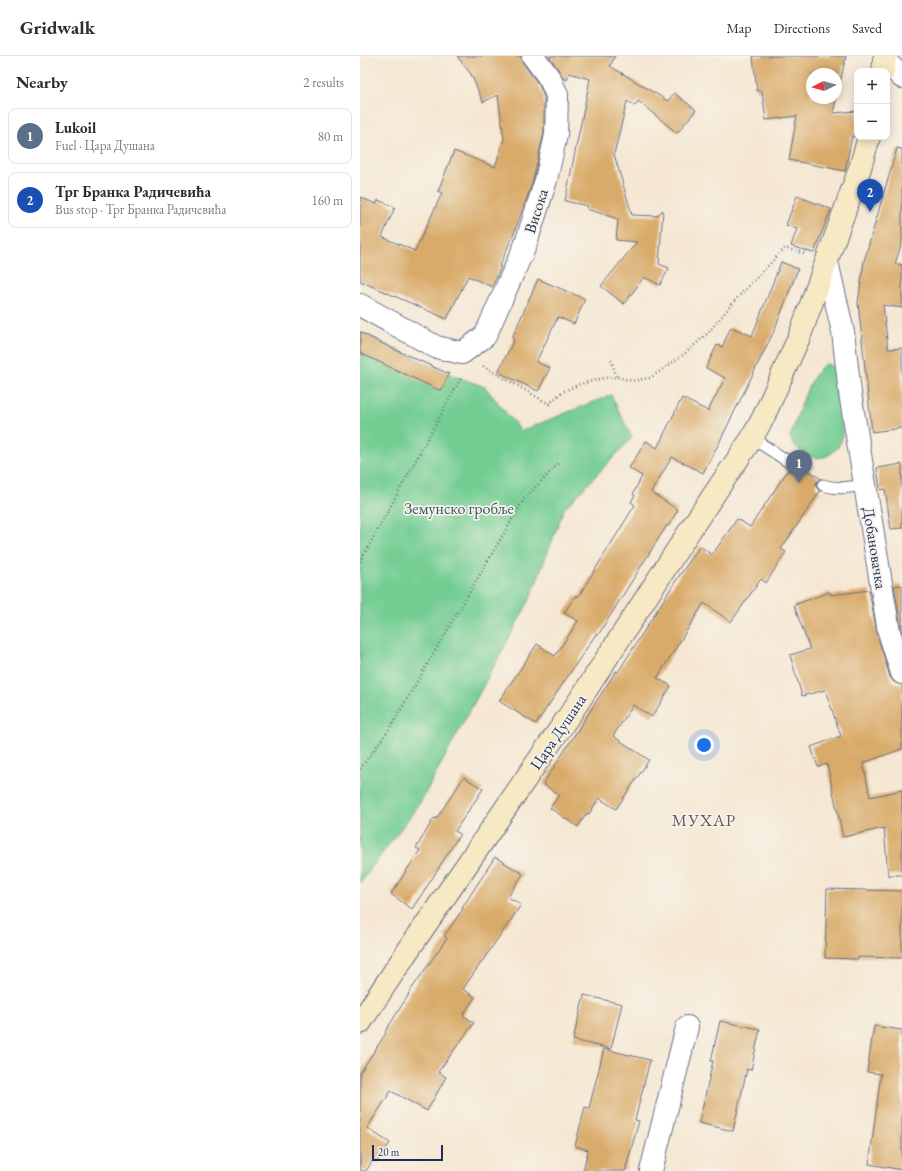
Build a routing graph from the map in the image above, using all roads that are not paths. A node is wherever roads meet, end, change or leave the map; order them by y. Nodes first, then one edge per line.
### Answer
1 (533, 56) edge
2 (884, 62) edge
3 (902, 78) edge
4 (868, 140) edge
5 (819, 259) junction
6 (360, 305) edge
7 (752, 438) junction
8 (792, 464) dead end
9 (863, 477) junction
10 (823, 486) dead end
11 (902, 673) edge
12 (360, 1023) edge
13 (687, 1028) dead end
14 (651, 1171) edge

1 - 6 street, Висока
2 - 3 street
4 - 5 main road, Цара Душана
5 - 7 main road, Цара Душана
5 - 9 street, Добановачка
7 - 8 lane
7 - 12 main road, Цара Душана
9 - 10 lane
9 - 11 street, Добановачка
13 - 14 street

